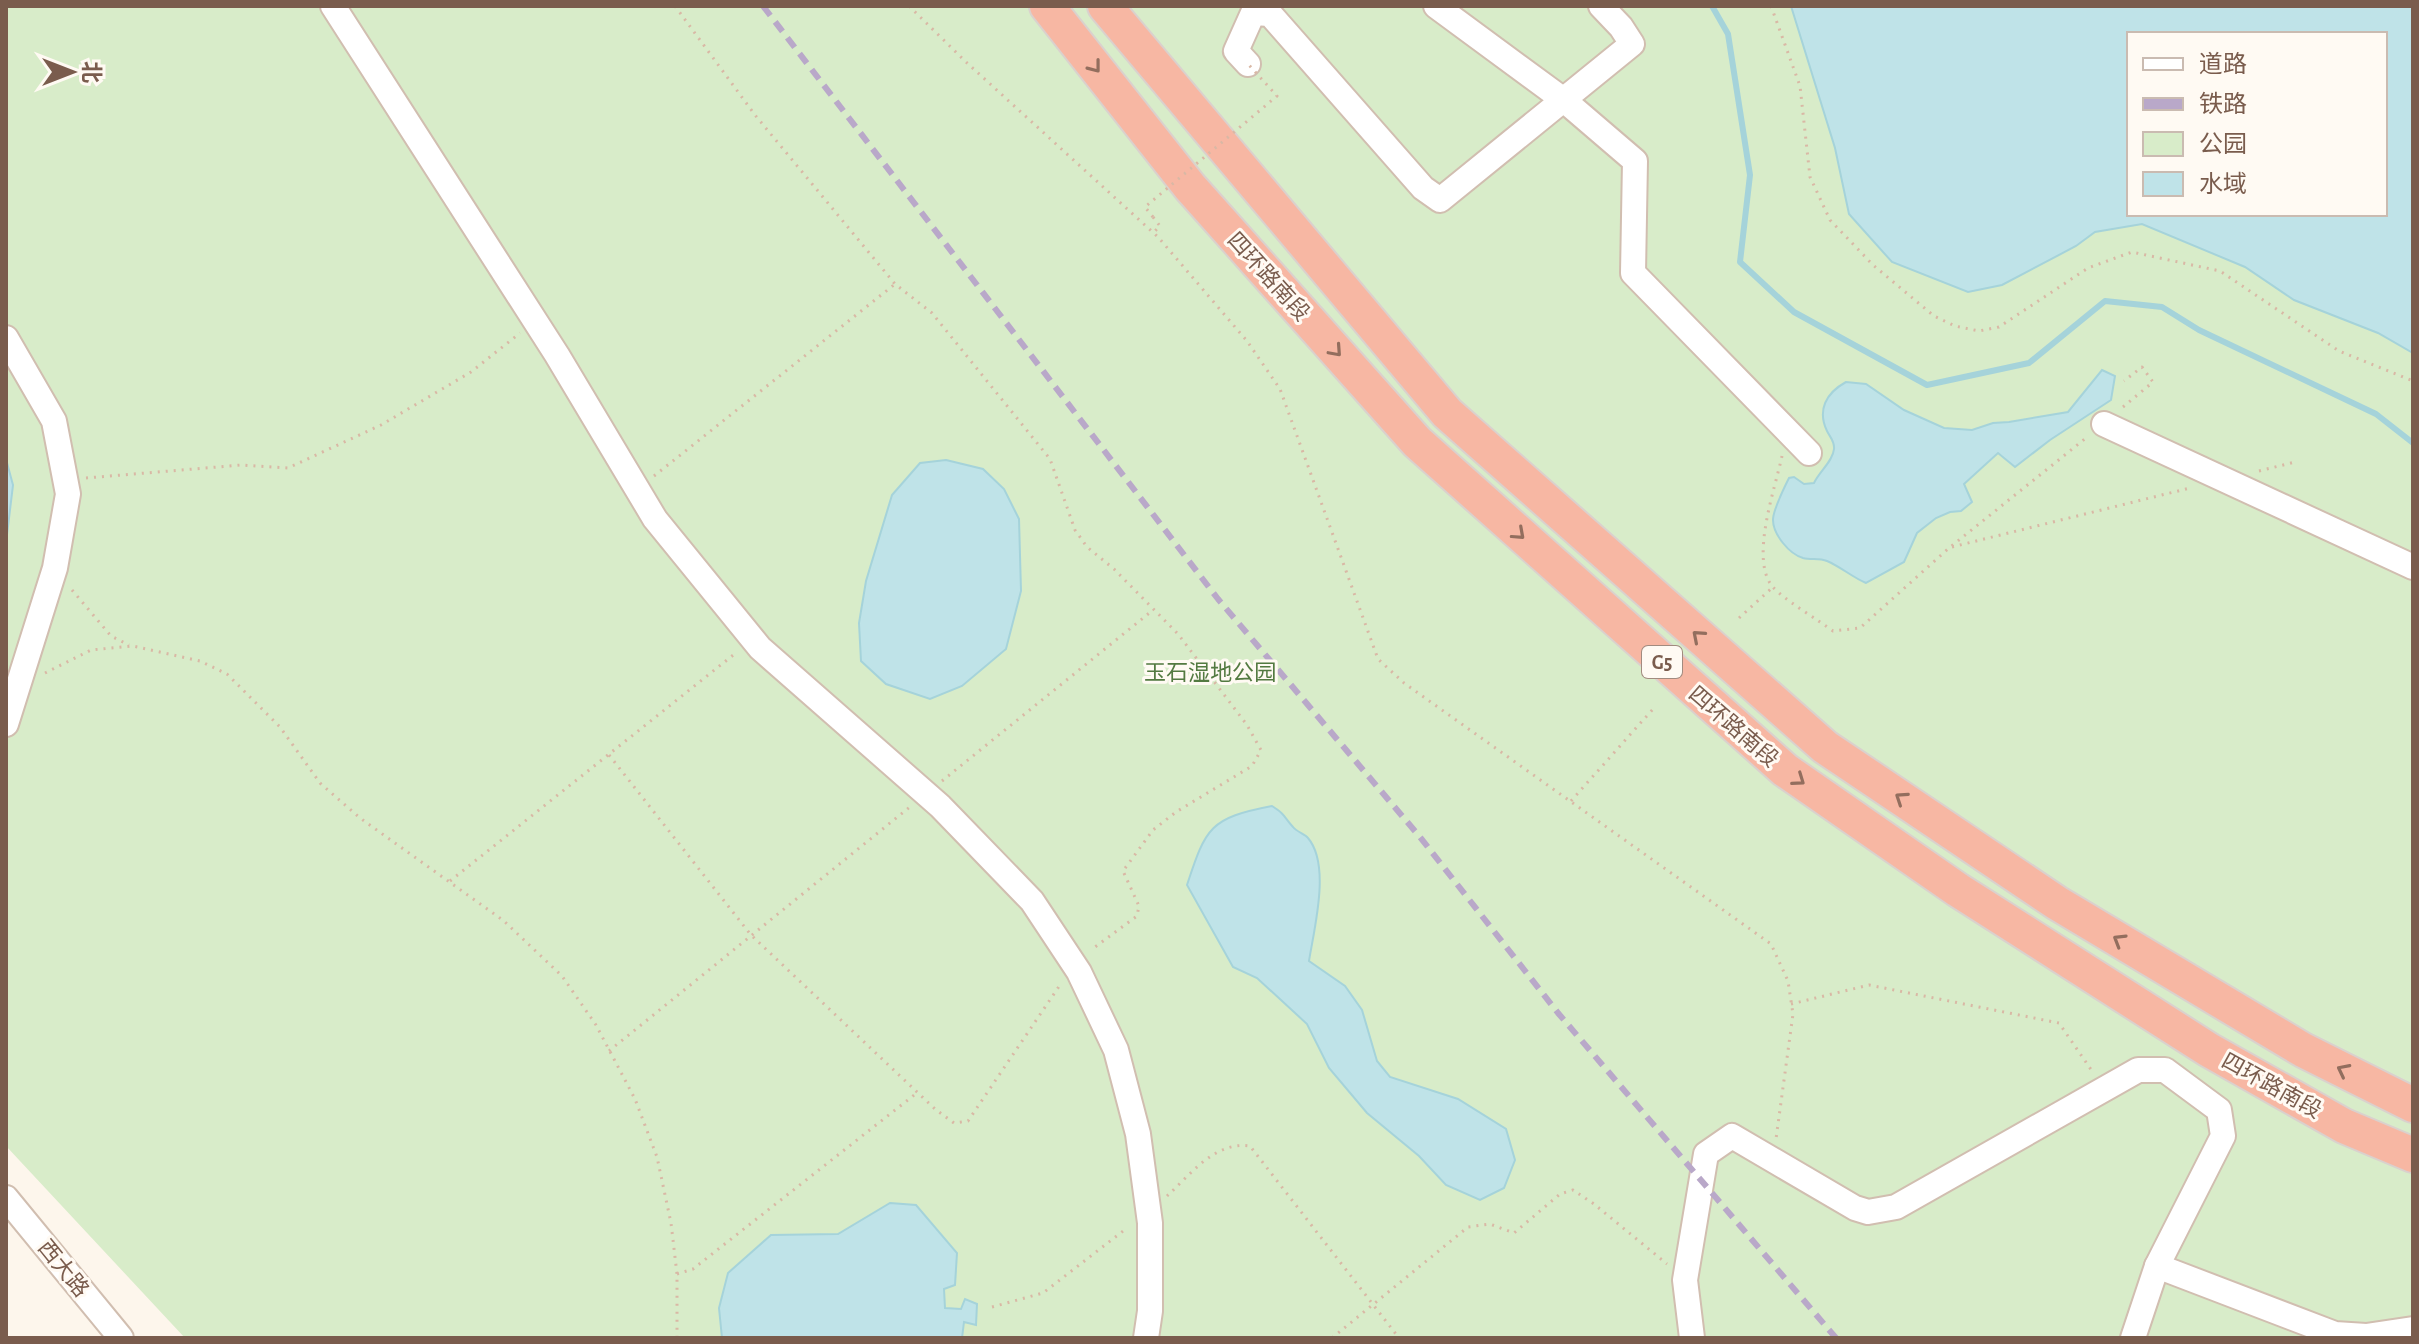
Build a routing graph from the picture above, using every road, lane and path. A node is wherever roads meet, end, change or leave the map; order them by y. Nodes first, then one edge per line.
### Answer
1 (333, 6) edge
2 (675, 6) edge
3 (909, 6) edge
4 (1047, 6) edge
5 (1105, 6) edge
6 (1436, 6) edge
7 (1601, 6) edge
8 (1771, 6) edge
9 (1248, 64) joint
10 (1565, 101) junction
11 (1153, 232) junction
12 (895, 284) junction
13 (535, 321) junction
14 (6, 338) edge
15 (2124, 381) dead end
16 (2413, 381) edge
17 (2104, 424) junction
18 (1787, 431) junction
19 (1809, 453) dead end
20 (2295, 462) dead end
21 (2226, 480) junction
22 (65, 481) junction
23 (637, 489) junction
24 (1949, 548) junction
25 (2413, 567) edge
26 (55, 568) junction
27 (1773, 587) junction
28 (1153, 610) junction
29 (1739, 618) dead end
30 (753, 640) junction
31 (133, 646) junction
32 (14, 698) junction
33 (1653, 709) dead end
34 (6, 724) edge
35 (609, 755) junction
36 (926, 794) junction
37 (1571, 801) junction
38 (450, 881) junction
39 (751, 935) junction
40 (1074, 964) junction
41 (1791, 1004) junction
42 (609, 1051) junction
43 (2104, 1088) junction
44 (918, 1092) junction
45 (2413, 1105) edge
46 (2413, 1155) edge
47 (1773, 1158) junction
48 (6, 1198) edge
49 (1148, 1212) junction
50 (2157, 1266) junction
51 (677, 1274) junction
52 (1685, 1280) junction
53 (1372, 1305) junction
54 (992, 1307) dead end
55 (2413, 1329) edge
56 (121, 1338) edge
57 (677, 1338) edge
58 (1146, 1338) edge
59 (1332, 1338) edge
60 (1399, 1338) edge
61 (1692, 1338) edge
62 (2133, 1338) edge

1 - 13 street
2 - 12 path
3 - 11 path
4 -> 46 highway, 四环路南段 / G5
45 -> 5 highway, 四环路南段 / G5
6 - 10 street
7 - 10 street
8 - 16 path
9 - 10 street
9 - 11 path, bridge
10 - 18 street
11 - 37 path
12 - 23 path
12 - 28 path
13 - 22 path
13 - 23 street
14 - 22 street
15 - 17 path
17 - 21 street
17 - 24 path
18 - 19 street
18 - 27 path
20 - 21 path
21 - 24 path
21 - 25 street
22 - 26 street
23 - 30 street
24 - 27 path
26 - 31 path
26 - 32 street
27 - 29 path
28 - 36 path
28 - 40 path
30 - 35 path
30 - 36 street
31 - 32 path
31 - 38 path
32 - 34 street
33 - 37 path
35 - 38 path
35 - 39 path
36 - 39 path
36 - 40 street
37 - 41 path
38 - 42 path
39 - 42 path
39 - 44 path
40 - 44 path
40 - 49 street
41 - 43 path
41 - 47 path
42 - 51 path
43 - 47 street
43 - 50 street
44 - 51 path
47 - 52 street
48 - 56 street, 西大路
49 - 53 path
49 - 54 path
49 - 58 street
50 - 55 street
50 - 62 street
51 - 57 path
52 - 53 path
52 - 61 street
53 - 59 path
53 - 60 path

